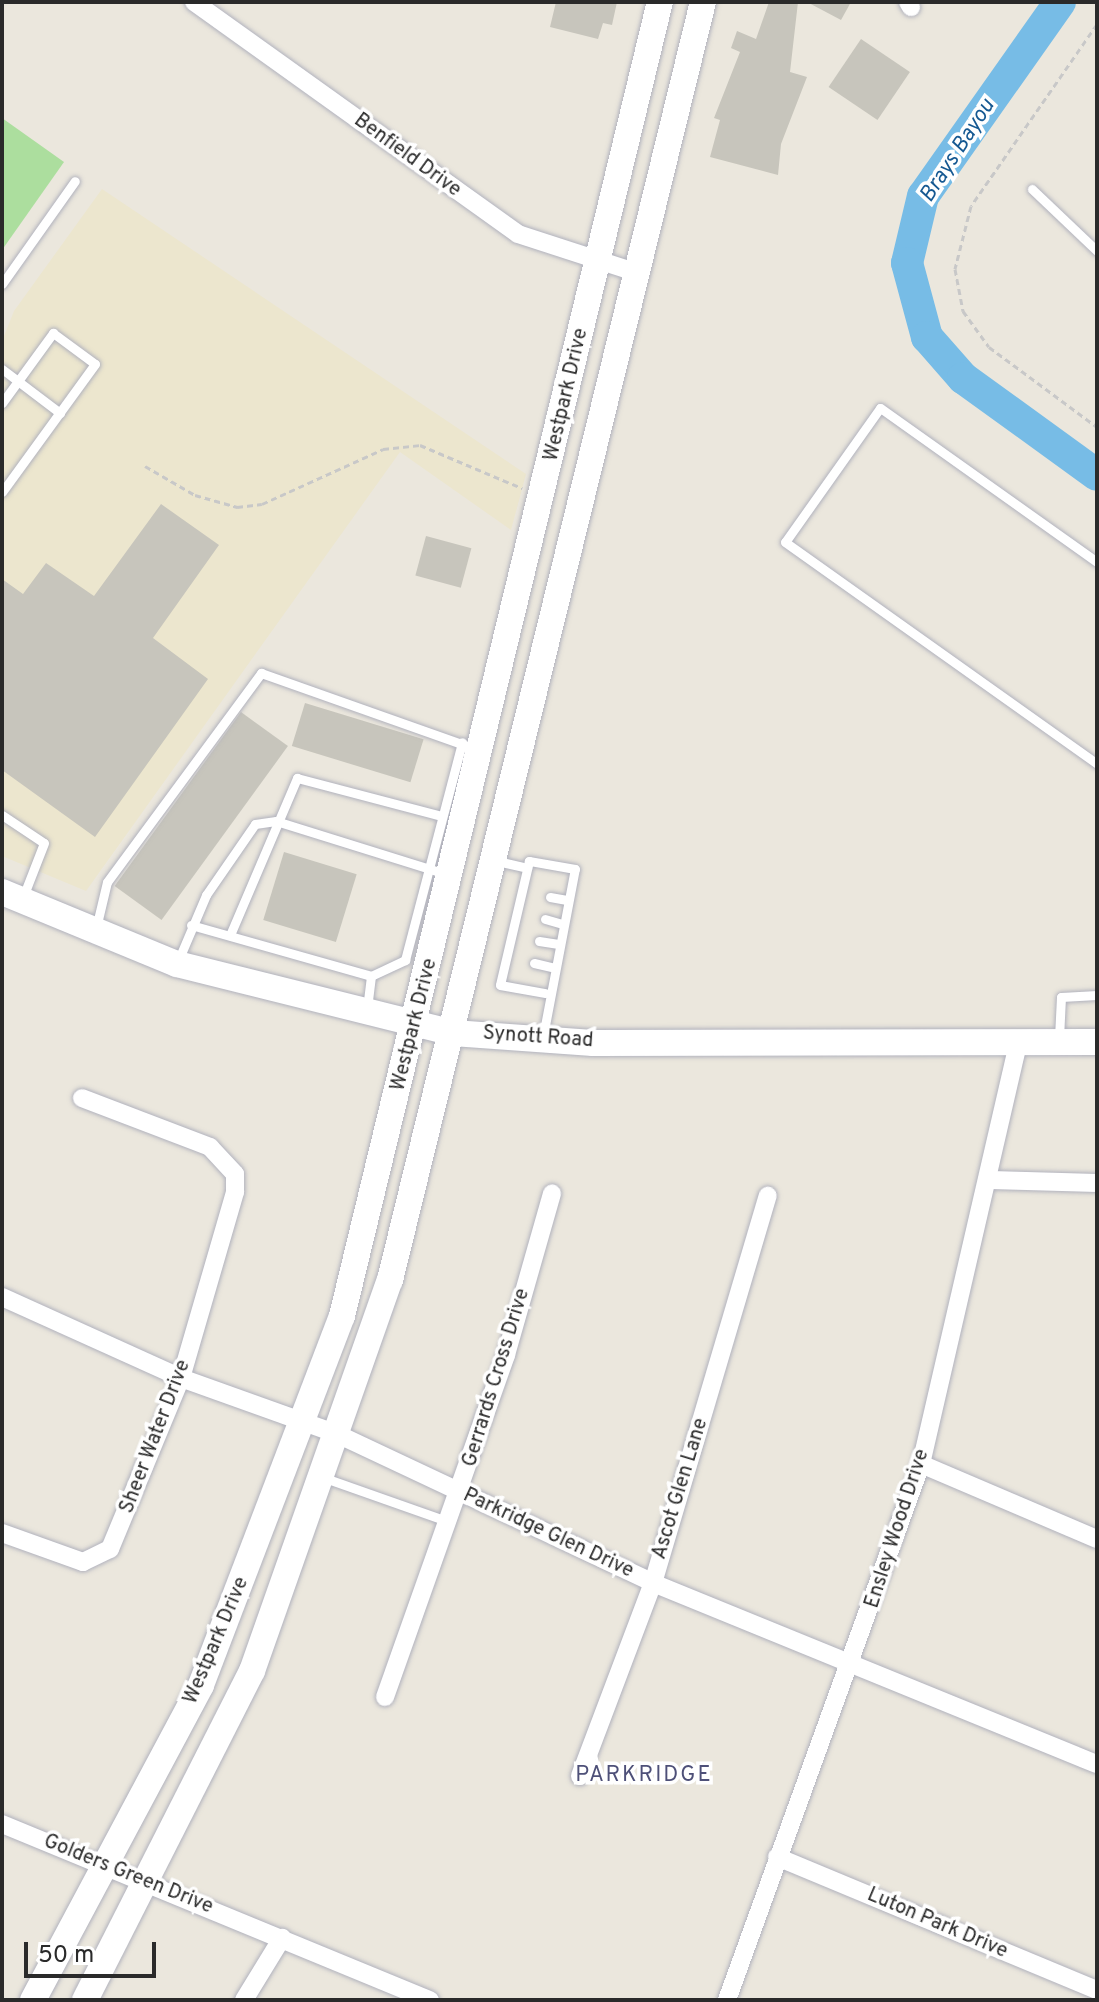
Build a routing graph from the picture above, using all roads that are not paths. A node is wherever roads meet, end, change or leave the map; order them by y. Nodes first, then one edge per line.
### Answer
1 (194, 2) edge
2 (660, 2) edge
3 (703, 2) edge
4 (75, 181) dead end
5 (1032, 189) dead end
6 (1097, 251) edge
7 (597, 265) junction
8 (638, 273) junction
9 (2, 284) edge
10 (2, 369) edge
11 (18, 381) junction
12 (2, 403) edge
13 (60, 413) junction
14 (2, 492) edge
15 (1097, 562) edge
16 (471, 747) junction
17 (522, 762) junction
18 (1097, 764) edge
19 (2, 815) edge
20 (442, 816) junction
21 (276, 821) junction
22 (497, 861) junction
23 (527, 868) junction
24 (440, 873) junction
25 (12, 896) edge
26 (550, 897) dead end
27 (567, 900) junction
28 (545, 919) dead end
29 (562, 924) junction
30 (191, 925) junction
31 (95, 932) junction
32 (230, 935) junction
33 (539, 941) dead end
34 (557, 944) junction
35 (534, 963) dead end
36 (177, 964) junction
37 (552, 967) junction
38 (371, 976) junction
39 (545, 993) junction
40 (1097, 995) edge
41 (365, 1015) junction
42 (415, 1027) junction
43 (453, 1033) junction
44 (543, 1039) junction
45 (1059, 1042) junction
46 (1097, 1042) edge
47 (1018, 1043) junction
48 (82, 1098) dead end
49 (991, 1180) junction
50 (1097, 1183) edge
51 (552, 1193) dead end
52 (768, 1196) dead end
53 (2, 1297) edge
54 (181, 1378) junction
55 (302, 1424) junction
56 (337, 1434) junction
57 (921, 1464) junction
58 (322, 1477) junction
59 (461, 1492) junction
60 (450, 1521) junction
61 (2, 1533) edge
62 (1097, 1539) edge
63 (653, 1583) junction
64 (853, 1665) junction
65 (385, 1697) dead end
66 (1097, 1764) edge
67 (580, 1776) dead end
68 (2, 1824) edge
69 (777, 1857) junction
70 (110, 1866) junction
71 (150, 1884) junction
72 (282, 1938) junction
73 (1097, 1990) edge
74 (33, 2000) edge
75 (85, 2000) edge
76 (244, 2000) edge
77 (430, 2000) edge
78 (727, 2000) edge

1 - 7 street, Benfield Drive
2 - 7 main road, Westpark Drive
3 - 8 main road, Westpark Drive
4 - 9 lane
5 - 6 lane
7 - 8 street, Benfield Drive
7 - 16 main road, Westpark Drive
8 - 17 main road, Westpark Drive
10 - 11 lane
11 - 12 lane
11 - 13 lane
11 - 13 lane
13 - 14 lane
15 - 18 lane
16 - 17 main road
16 - 20 lane
16 - 24 main road, Westpark Drive
16 - 31 lane
17 - 22 main road, Westpark Drive
19 - 25 lane
20 - 21 lane
20 - 24 lane
21 - 24 lane
21 - 30 lane
21 - 32 lane
22 - 23 lane
22 - 43 main road, Westpark Drive
23 - 27 lane
23 - 39 lane
24 - 38 lane
24 - 42 main road, Westpark Drive
25 - 31 main road, Synott Road
26 - 27 lane
27 - 29 lane
28 - 29 lane
29 - 34 lane
30 - 32 lane
30 - 36 lane
31 - 36 main road, Synott Road
32 - 38 lane
33 - 34 lane
34 - 37 lane
35 - 37 lane
36 - 41 main road, Synott Road
37 - 39 lane
38 - 41 lane
39 - 44 lane
40 - 45 lane
41 - 42 main road, Synott Road
42 - 43 main road, Synott Road
42 - 55 main road, Westpark Drive
43 - 44 main road, Synott Road
43 - 56 main road, Westpark Drive
44 - 47 main road, Synott Road
45 - 46 main road, Synott Road
45 - 47 main road, Synott Road
47 - 49 street, Ensley Wood Drive
48 - 54 street, Sheer Water Drive
49 - 50 street
49 - 57 street, Ensley Wood Drive
51 - 59 street, Gerrards Cross Drive
52 - 63 street, Ascot Glen Lane
53 - 54 street, Parkridge Glen Drive
54 - 55 street, Parkridge Glen Drive
54 - 61 street, Sheer Water Drive
55 - 56 street, Parkridge Glen Drive
55 - 70 main road, Westpark Drive
56 - 58 main road, Westpark Drive
56 - 59 street, Parkridge Glen Drive
57 - 62 street
57 - 64 street, Ensley Wood Drive
58 - 60 lane
58 - 71 main road, Westpark Drive
59 - 60 street, Gerrards Cross Drive
59 - 63 street, Parkridge Glen Drive
60 - 65 street, Gerrards Cross Drive
63 - 64 street, Parkridge Glen Drive
63 - 67 street, Ascot Glen Lane
64 - 66 street, Parkridge Glen Drive
64 - 69 street, Ensley Wood Drive
68 - 70 street, Golders Green Drive
69 - 73 street, Luton Park Drive
69 - 78 street, Ensley Wood Drive
70 - 71 street, Golders Green Drive
70 - 74 main road, Westpark Drive
71 - 72 street, Golders Green Drive
71 - 75 main road, Westpark Drive
72 - 76 street
72 - 77 street, Golders Green Drive

